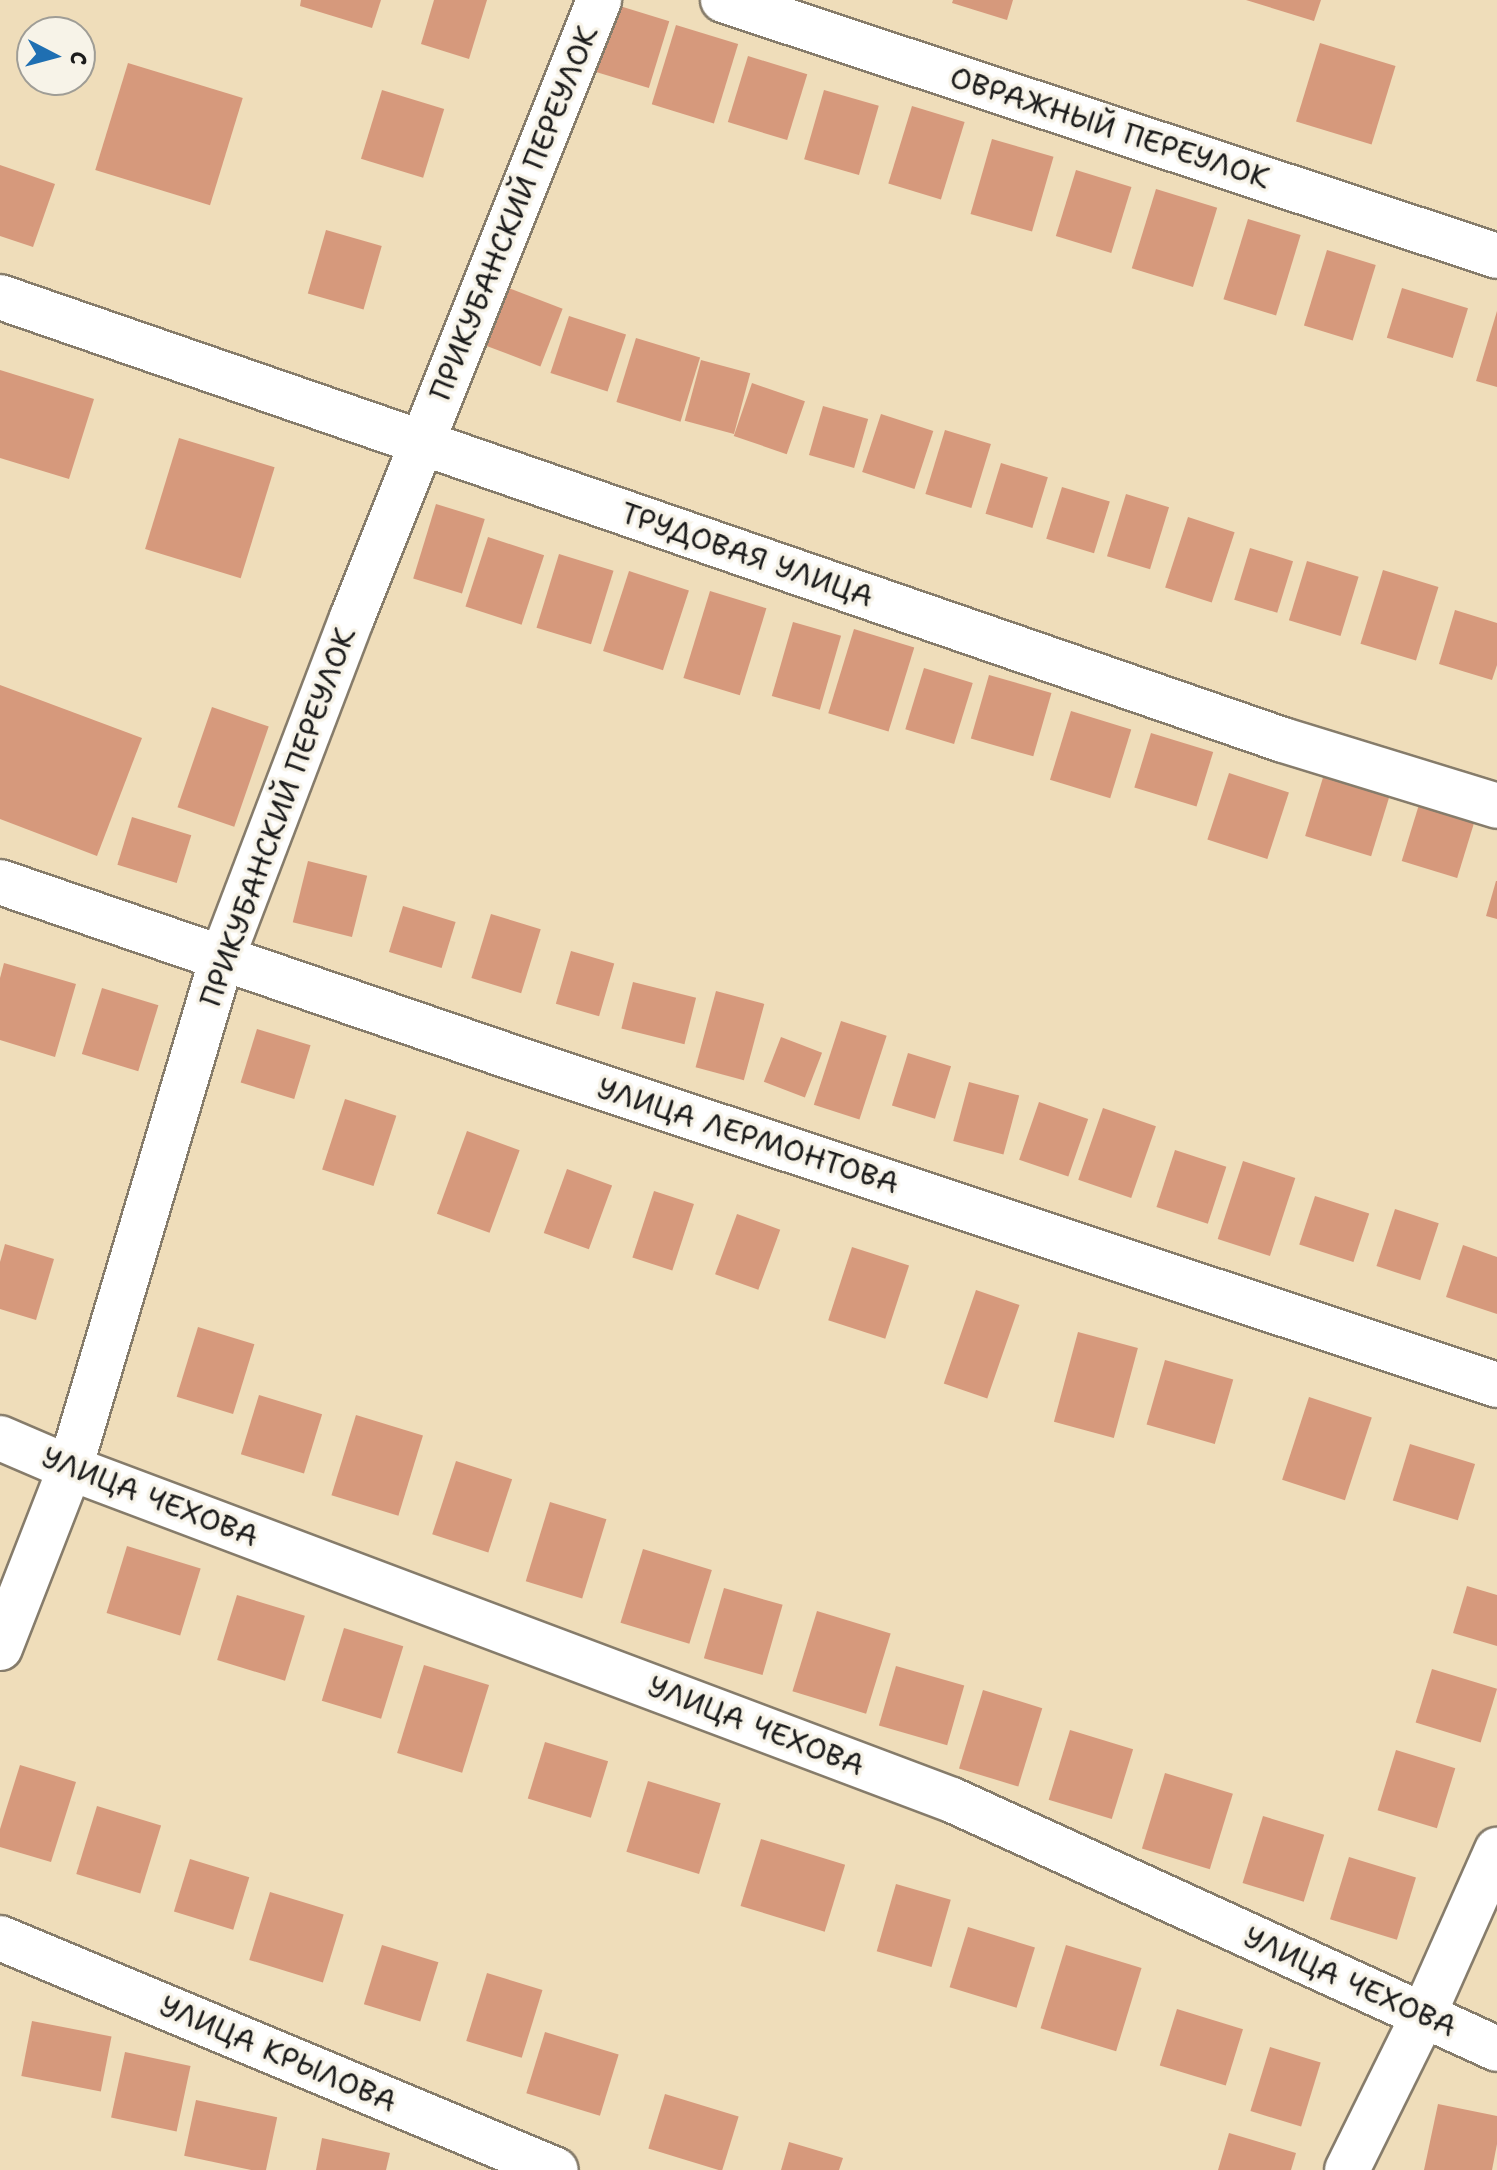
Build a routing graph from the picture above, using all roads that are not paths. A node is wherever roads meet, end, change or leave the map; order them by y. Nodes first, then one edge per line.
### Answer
1 (599, 0) edge
2 (723, 0) edge
3 (1497, 256) edge
4 (0, 297) edge
5 (422, 443) junction
6 (1497, 806) edge
7 (0, 882) edge
8 (222, 958) junction
9 (1497, 1385) edge
10 (0, 1438) edge
11 (70, 1468) junction
12 (0, 1648) edge
13 (1497, 1850) edge
14 (0, 1938) edge
15 (1423, 2016) junction
16 (1497, 2049) edge
17 (556, 2170) edge
18 (1347, 2170) edge

1 - 5 street, ПРИКУБАНСКИЙ ПЕРЕУЛОК
2 - 3 street, ОВРАЖНЫЙ ПЕРЕУЛОК
4 - 5 street, ТРУДОВАЯ УЛИЦА
5 - 6 street, ТРУДОВАЯ УЛИЦА
5 - 8 street, ПРИКУБАНСКИЙ ПЕРЕУЛОК
7 - 8 street, УЛИЦА ЛЕРМОНТОВА
8 - 9 street, УЛИЦА ЛЕРМОНТОВА
8 - 11 street, ПРИКУБАНСКИЙ ПЕРЕУЛОК
10 - 11 street, УЛИЦА ЧЕХОВА
11 - 12 street, ПРИКУБАНСКИЙ ПЕРЕУЛОК
11 - 15 street, УЛИЦА ЧЕХОВА
13 - 15 street
14 - 17 street, УЛИЦА КРЫЛОВА
15 - 16 street, УЛИЦА ЧЕХОВА
15 - 18 street

